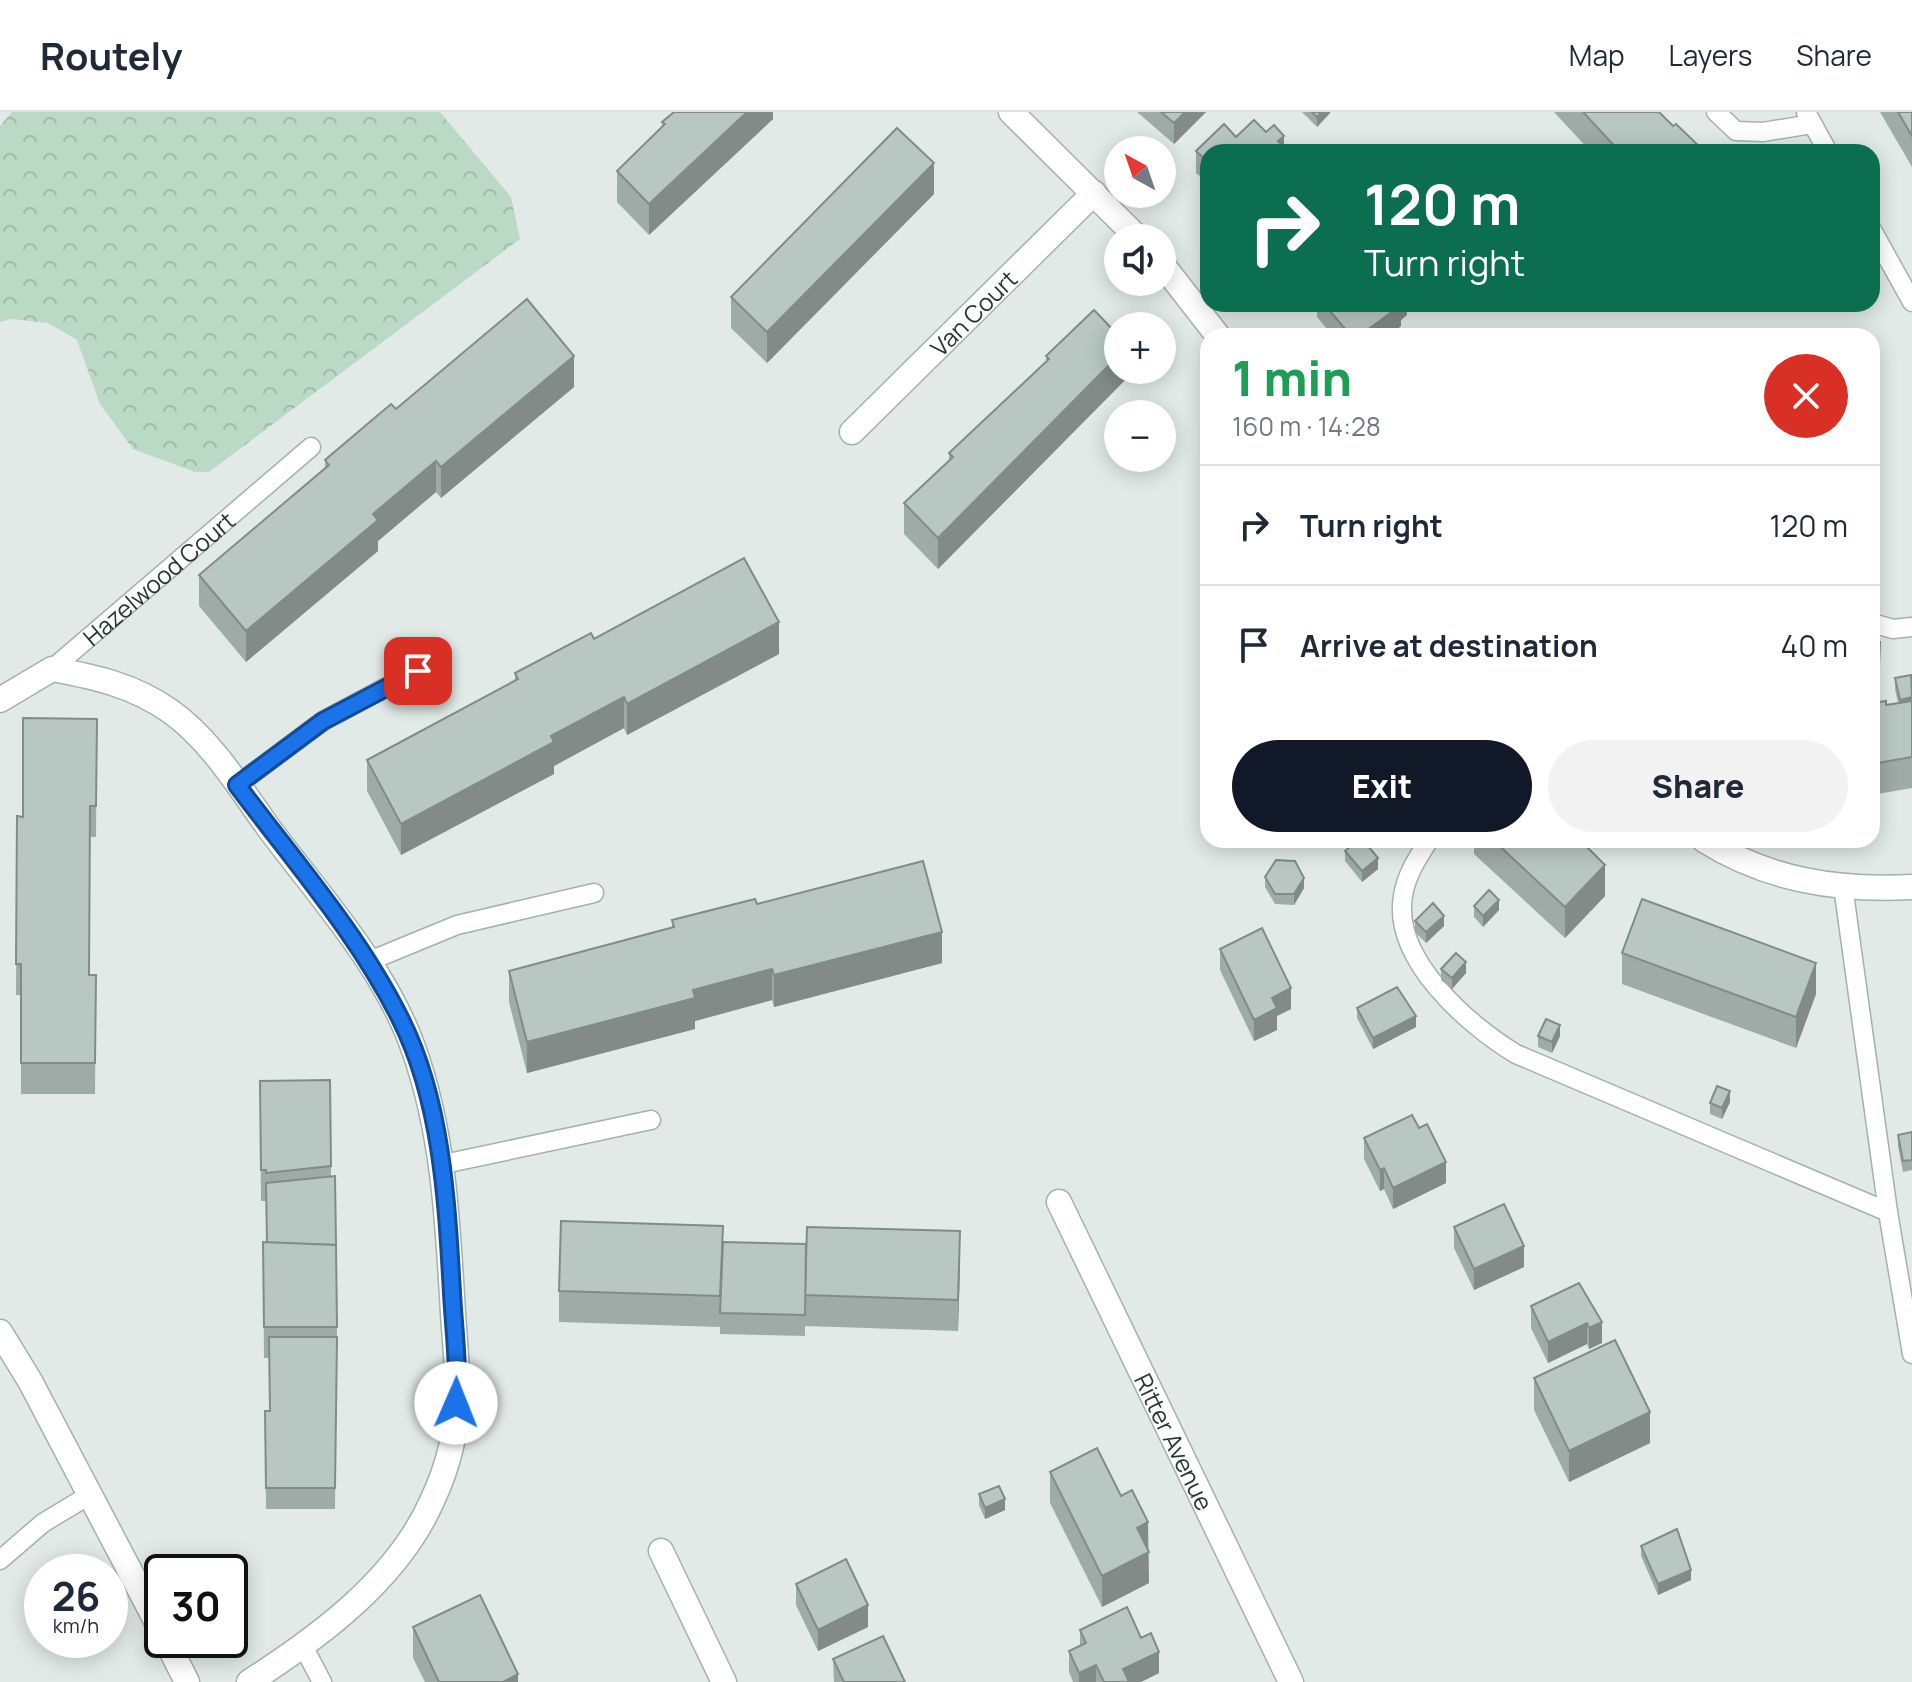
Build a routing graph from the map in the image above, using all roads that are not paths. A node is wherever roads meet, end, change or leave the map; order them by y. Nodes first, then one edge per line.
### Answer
1 (1011, 112) edge
2 (1716, 112) edge
3 (1809, 118) edge
4 (1824, 144) edge
5 (1094, 193) junction
6 (1124, 224) edge
7 (1880, 244) edge
8 (1176, 282) edge
9 (1912, 302) edge
10 (1212, 328) edge
11 (852, 432) dead end
12 (311, 447) dead end
13 (1880, 625) edge
14 (1912, 627) edge
15 (441, 658) dead end
16 (52, 669) junction
17 (0, 700) edge
18 (237, 785) junction
19 (1424, 848) edge
20 (1719, 848) edge
21 (1843, 886) junction
22 (1912, 887) edge
23 (594, 893) dead end
24 (367, 962) junction
25 (651, 1120) dead end
26 (439, 1165) junction
27 (1059, 1202) dead end
28 (1888, 1212) junction
29 (0, 1332) edge
30 (1912, 1354) edge
31 (91, 1494) junction
32 (661, 1551) dead end
33 (0, 1560) edge
34 (144, 1597) edge
35 (303, 1646) junction
36 (175, 1658) edge
37 (187, 1682) edge
38 (249, 1682) edge
39 (322, 1682) edge
40 (724, 1682) edge
41 (1291, 1682) edge

1 - 5 street
2 - 3 lane
3 - 4 lane
5 - 6 street
5 - 11 street, Van Court
7 - 9 lane
8 - 10 street
12 - 16 lane, Hazelwood Court
13 - 14 lane
15 - 18 lane
16 - 17 street, Hazelwood Court
16 - 18 street
18 - 24 street
19 - 28 lane
20 - 21 street
21 - 22 street
21 - 28 lane
23 - 24 lane
24 - 26 street
25 - 26 lane
26 - 35 street
27 - 41 street, Ritter Avenue
28 - 30 lane
29 - 31 street
31 - 33 lane
31 - 34 street
32 - 40 street
35 - 38 street
35 - 39 lane
36 - 37 street

